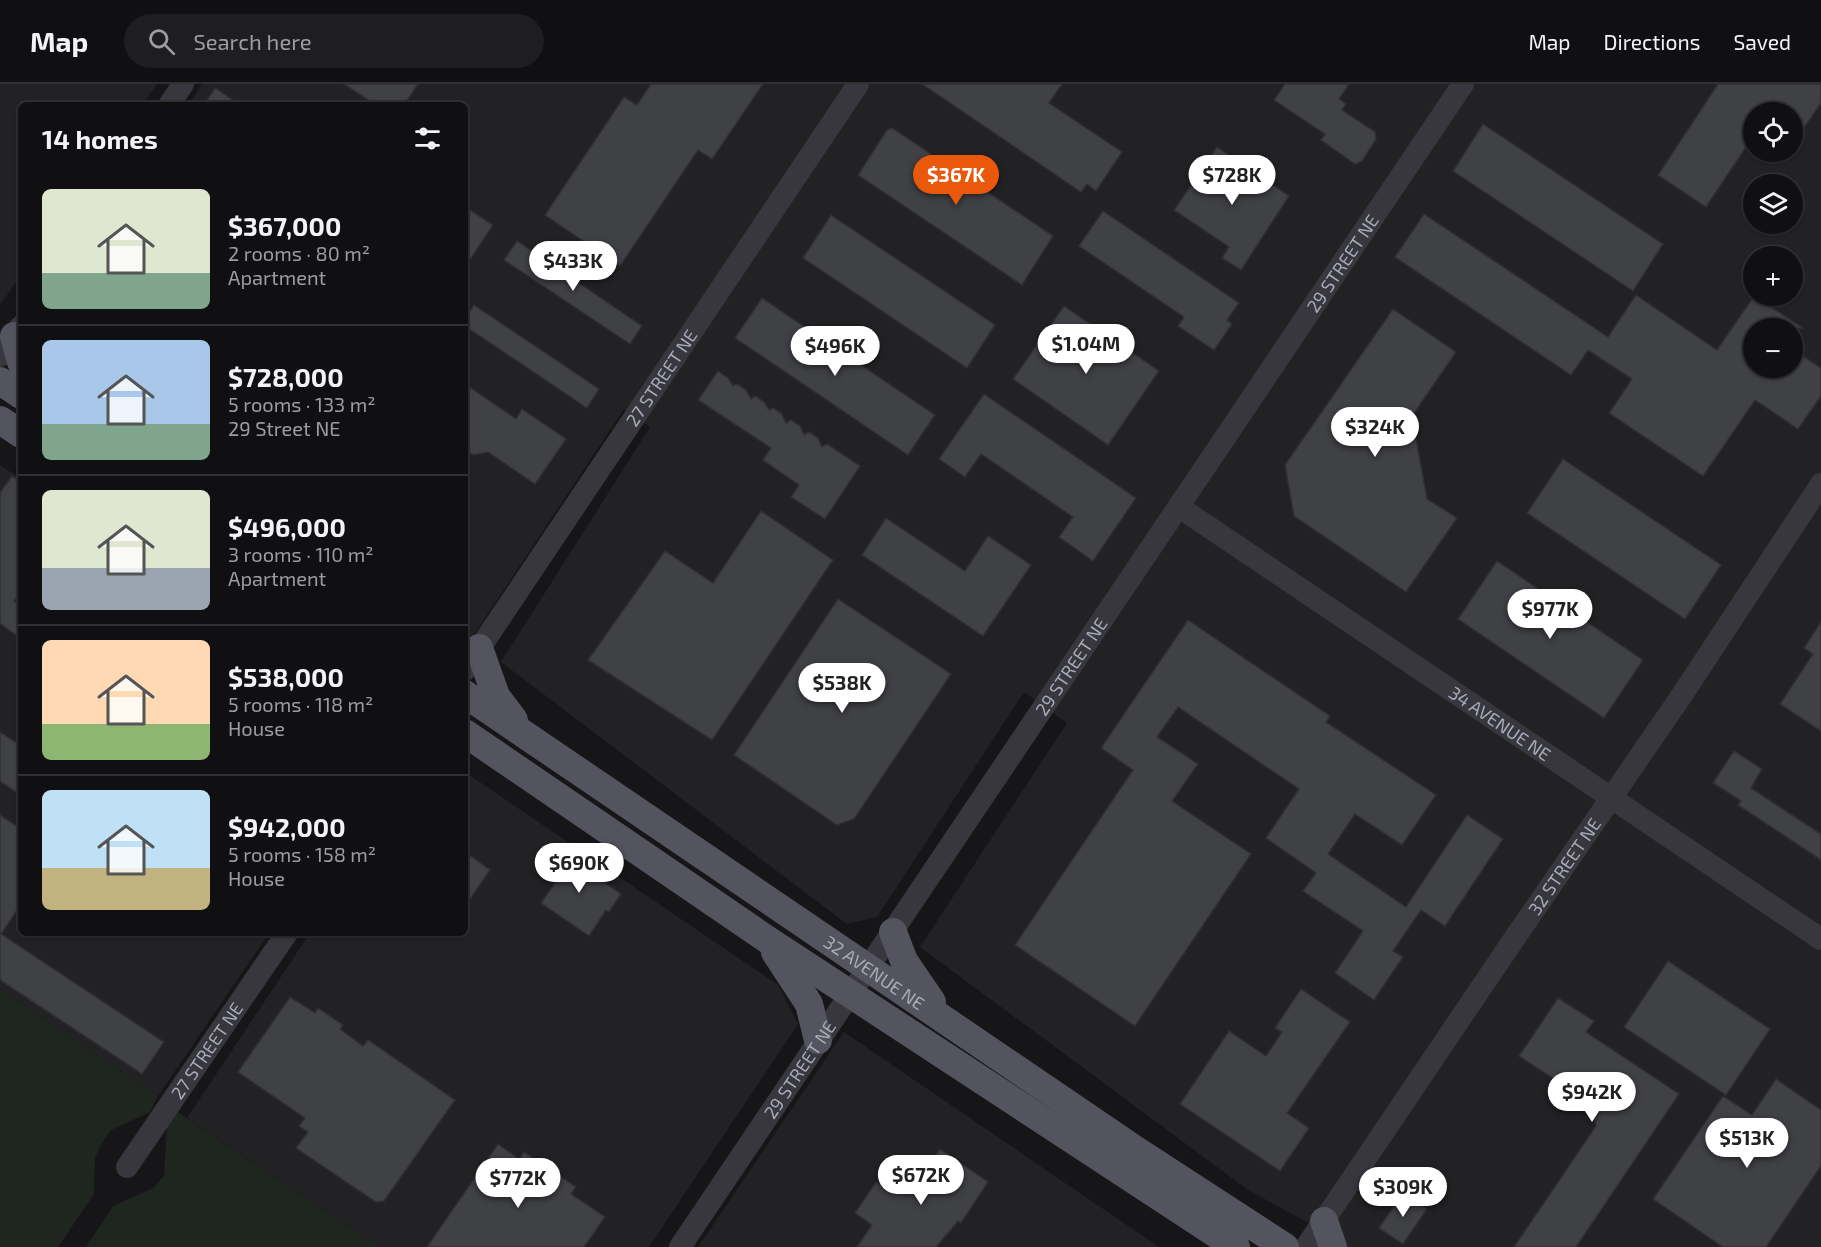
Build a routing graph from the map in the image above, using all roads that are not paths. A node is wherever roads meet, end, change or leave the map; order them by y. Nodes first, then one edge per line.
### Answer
1 (183, 84) edge
2 (858, 84) edge
3 (1463, 84) edge
4 (171, 102) edge
5 (0, 381) edge
6 (18, 393) edge
7 (0, 420) edge
8 (18, 432) edge
9 (1821, 484) edge
10 (1179, 507) junction
11 (472, 659) edge
12 (468, 696) edge
13 (525, 734) junction
14 (468, 735) edge
15 (1610, 798) junction
16 (893, 932) junction
17 (285, 936) edge
18 (765, 938) junction
19 (1821, 939) edge
20 (869, 967) junction
21 (852, 995) junction
22 (942, 1016) junction
23 (818, 1040) junction
24 (128, 1167) dead end
25 (1176, 1208) junction
26 (1328, 1234) edge
27 (680, 1247) edge
28 (1210, 1247) edge
29 (1236, 1247) edge
30 (1285, 1247) edge
31 (1306, 1247) edge

1 - 4 street
2 - 11 street, 27 STREET NE
3 - 10 street, 29 STREET NE
5 - 6 main road
7 - 8 main road
9 - 15 street, 32 STREET NE
10 - 15 street, 34 AVENUE NE
10 - 16 street, 29 STREET NE
11 - 13 main road
12 - 13 main road, 32 AVENUE NE
13 - 20 main road, 32 AVENUE NE
14 - 18 main road, 32 AVENUE NE
15 - 19 street, 34 AVENUE NE
15 - 26 street, 32 STREET NE
16 - 20 street, 29 STREET NE
16 - 22 main road
17 - 24 street, 27 STREET NE
18 - 21 main road, 32 AVENUE NE
18 - 23 main road
20 - 21 street, 29 STREET NE
20 - 22 main road, 32 AVENUE NE
21 - 23 street, 29 STREET NE
21 - 25 main road, 32 AVENUE NE
22 - 30 main road, 32 AVENUE NE
23 - 27 street, 29 STREET NE
25 - 28 main road
25 - 29 main road, 32 AVENUE NE
26 - 31 street, 32 STREET NE

